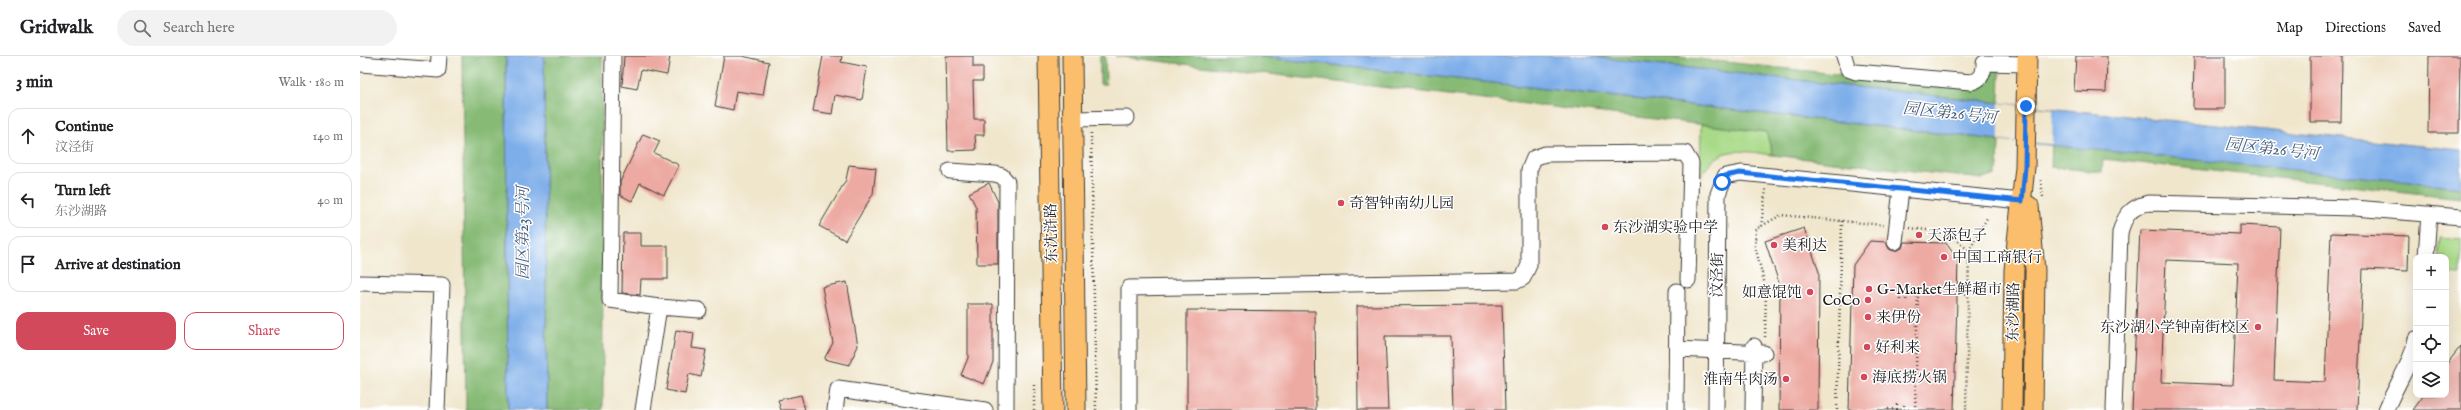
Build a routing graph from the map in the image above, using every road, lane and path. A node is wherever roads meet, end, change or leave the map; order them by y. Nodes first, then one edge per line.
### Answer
1 (439, 56) edge
2 (613, 56) edge
3 (1048, 56) edge
4 (1072, 56) edge
5 (1844, 56) edge
6 (1984, 60) edge
7 (2027, 60) edge
8 (367, 62) edge
9 (405, 62) edge
10 (1127, 118) dead end
11 (1091, 119) junction
12 (1072, 120) junction
13 (2025, 167) junction
14 (950, 170) dead end
15 (1766, 189) dead end
16 (1900, 189) junction
17 (2022, 201) junction
18 (2429, 214) junction
19 (2461, 217) edge
20 (1987, 218) dead end
21 (1842, 221) junction
22 (1761, 226) junction
23 (1896, 227) junction
24 (1895, 242) dead end
25 (1969, 251) junction
26 (2426, 254) edge
27 (1688, 280) dead end
28 (360, 283) edge
29 (1677, 291) dead end
30 (1900, 291) dead end
31 (1907, 291) dead end
32 (1918, 291) dead end
33 (1957, 293) dead end
34 (1968, 294) junction
35 (1900, 300) dead end
36 (1906, 300) dead end
37 (659, 307) junction
38 (699, 310) dead end
39 (2413, 348) edge
40 (1676, 349) junction
41 (1716, 349) junction
42 (1757, 351) junction
43 (1887, 379) dead end
44 (1916, 380) junction
45 (1897, 402) dead end
46 (1904, 403) dead end
47 (1888, 409) edge
48 (437, 410) edge
49 (644, 410) edge
50 (835, 410) edge
51 (986, 410) edge
52 (1006, 410) edge
53 (1053, 410) edge
54 (1076, 410) edge
55 (1096, 410) edge
56 (1129, 410) edge
57 (1676, 410) edge
58 (1716, 410) edge
59 (1753, 410) edge
60 (1763, 410) edge
61 (1837, 410) edge
62 (1897, 410) edge
63 (1904, 410) edge
64 (1912, 410) edge
65 (1915, 410) edge
66 (1966, 410) edge
67 (2012, 410) edge
68 (2033, 410) edge
69 (2114, 410) edge
70 (2386, 410) edge

1 - 9 street
2 - 37 street
3 - 53 main road, 东沈浒路
4 - 12 main road, 东沈浒路
5 - 6 street
6 - 7 street
7 - 13 main road, 东沙湖路
8 - 9 street
10 - 11 street
11 - 12 street
11 - 55 path
12 - 54 main road, 东沈浒路
13 - 17 main road, 东沙湖路
13 - 68 main road, 东沙湖路
14 - 52 street
15 - 22 path
16 - 17 street, 汶泾街
16 - 23 street
16 - 41 street, 汶泾街
17 - 67 main road, 东沙湖路
18 - 19 street
18 - 26 street
18 - 69 street
20 - 25 path
21 - 22 path
21 - 23 path
21 - 61 path
22 - 42 path
23 - 24 street
23 - 25 path
25 - 34 path
27 - 56 street
28 - 48 street
29 - 40 street
30 - 35 path
31 - 36 path
32 - 44 path
33 - 34 path
34 - 66 path
37 - 38 street
37 - 49 street
39 - 70 street
40 - 41 street
40 - 57 street
41 - 42 street
41 - 58 street, 汶泾街
42 - 59 street
42 - 60 street
43 - 44 path
44 - 65 path
45 - 62 path
46 - 63 path
47 - 62 path
50 - 51 street
62 - 63 path
63 - 64 path

